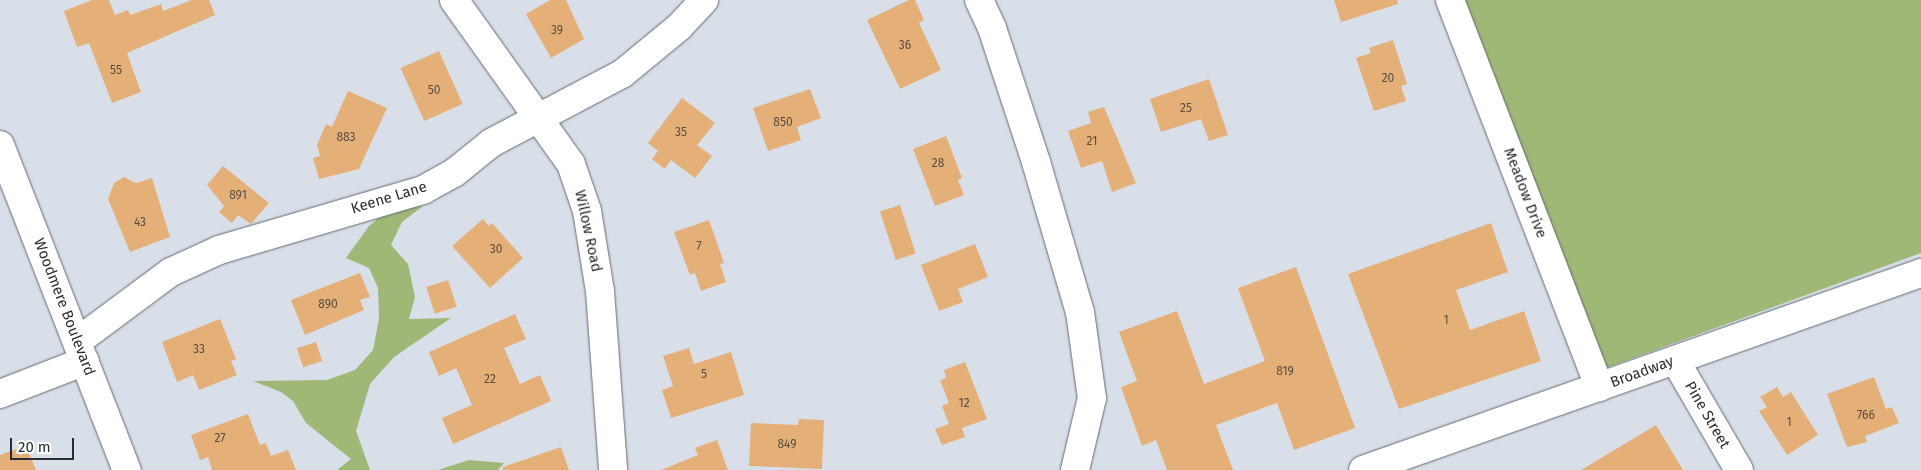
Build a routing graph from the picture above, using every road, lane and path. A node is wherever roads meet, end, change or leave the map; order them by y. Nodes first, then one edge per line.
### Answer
1 (454, 0) edge
2 (704, 0) edge
3 (979, 0) edge
4 (1450, 0) edge
5 (540, 118) junction
6 (0, 145) edge
7 (1921, 273) edge
8 (82, 351) junction
9 (1675, 360) junction
10 (1600, 387) junction
11 (0, 394) edge
12 (127, 470) edge
13 (613, 470) edge
14 (1076, 470) edge
15 (1362, 470) edge
16 (1739, 470) edge

1 - 5 street, Willow Road
2 - 5 street, Keene Lane
3 - 14 street
4 - 10 street, Meadow Drive
5 - 8 street, Keene Lane
5 - 13 street, Willow Road
6 - 8 street, Woodmere Boulevard
7 - 9 street, Broadway
8 - 11 street, Keene Lane
8 - 12 street, Woodmere Boulevard
9 - 10 street, Broadway
9 - 16 street, Pine Street
10 - 15 street, Broadway

